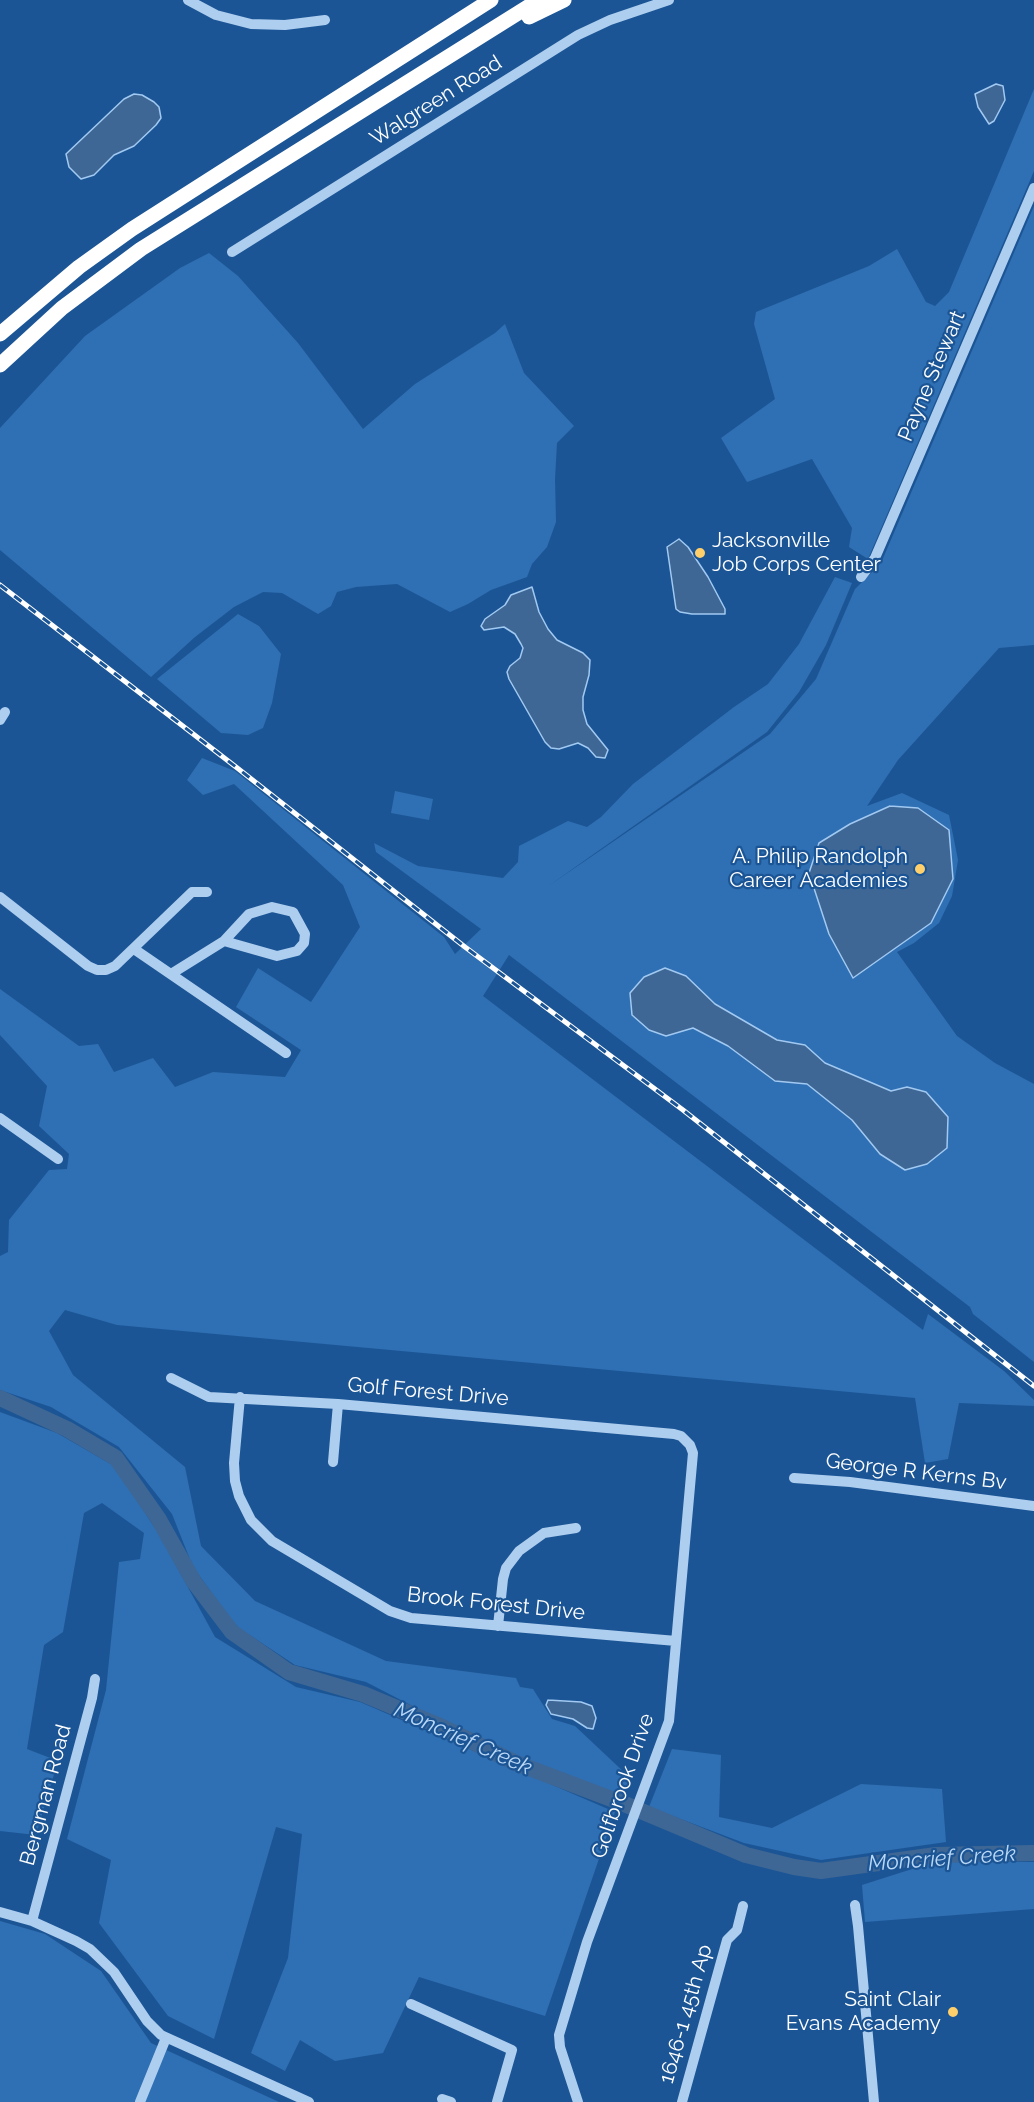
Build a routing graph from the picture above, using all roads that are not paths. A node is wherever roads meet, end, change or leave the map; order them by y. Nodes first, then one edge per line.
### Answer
1 (188, 0) edge
2 (491, 0) edge
3 (539, 0) edge
4 (564, 0) edge
5 (669, 0) edge
6 (325, 20) dead end
7 (436, 66) junction
8 (1034, 188) edge
9 (232, 252) dead end
10 (0, 334) edge
11 (0, 365) edge
12 (861, 578) dead end
13 (207, 892) dead end
14 (0, 897) edge
15 (224, 940) junction
16 (134, 949) junction
17 (171, 974) junction
18 (286, 1053) dead end
19 (0, 1118) edge
20 (58, 1159) dead end
21 (171, 1378) dead end
22 (240, 1397) junction
23 (338, 1404) junction
24 (685, 1439) joint
25 (333, 1462) dead end
26 (794, 1478) dead end
27 (1034, 1506) edge
28 (576, 1528) dead end
29 (498, 1626) junction
30 (676, 1641) junction
31 (95, 1679) dead end
32 (855, 1905) dead end
33 (743, 1906) dead end
34 (0, 1912) edge
35 (32, 1921) junction
36 (411, 2004) dead end
37 (166, 2038) junction
38 (871, 2099) edge
39 (140, 2102) edge
40 (309, 2102) edge
41 (497, 2102) edge
42 (578, 2102) edge
43 (682, 2102) edge

1 - 6 street
2 - 10 highway
3 - 7 highway
4 - 7 highway
5 - 9 street, Walgreen Road
7 - 11 highway
8 - 12 street, Payne Stewart
13 - 16 street
14 - 16 street
15 - 15 street
15 - 17 street
16 - 17 street
17 - 18 street
19 - 20 street
21 - 22 street, Golf Forest Drive
22 - 23 street, Golf Forest Drive
22 - 29 street, Brook Forest Drive
23 - 24 street, Golf Forest Drive
23 - 25 street
24 - 30 street, Golfbrook Drive
26 - 27 street, George R Kerns Bv
28 - 29 street
29 - 30 street, Brook Forest Drive
30 - 42 street, Golfbrook Drive
31 - 35 street, Bergman Road
32 - 38 street
33 - 43 street, 1646-1 45th Ap
34 - 35 street
35 - 37 street
36 - 41 street
37 - 39 street
37 - 40 street

